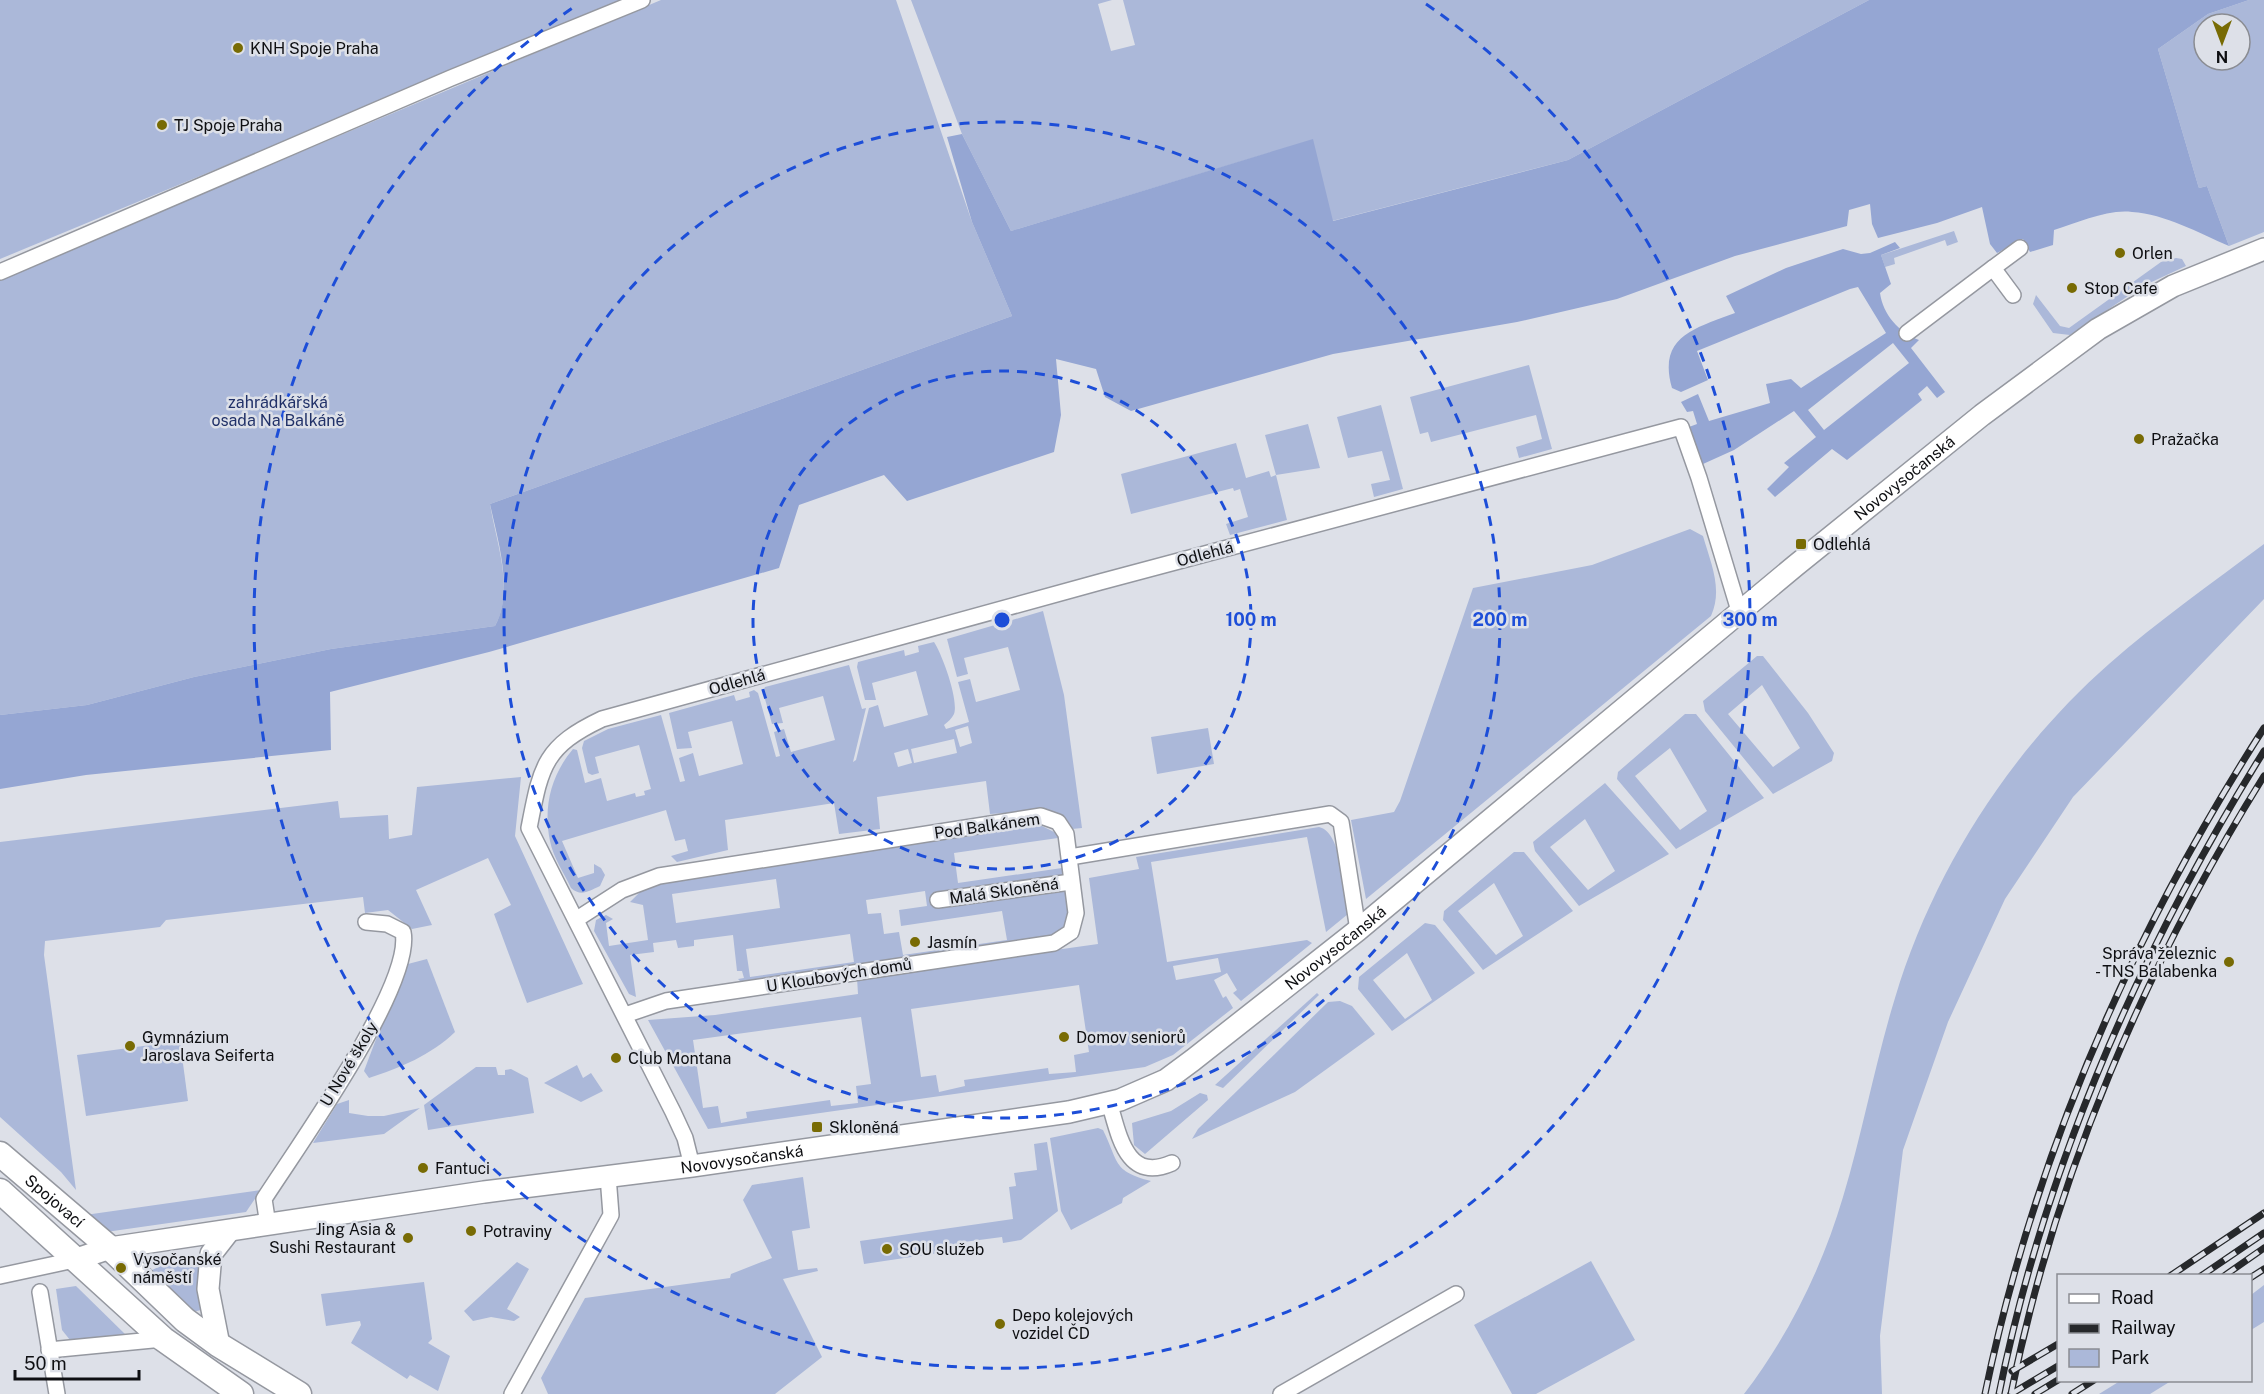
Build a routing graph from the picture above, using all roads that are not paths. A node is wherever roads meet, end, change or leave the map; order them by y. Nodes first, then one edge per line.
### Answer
1 (642, 0) edge
2 (2020, 248) dead end
3 (2264, 249) edge
4 (1993, 268) junction
5 (0, 272) edge
6 (2013, 295) dead end
7 (1907, 333) dead end
8 (1740, 614) junction
9 (1070, 857) junction
10 (1071, 882) junction
11 (938, 900) dead end
12 (577, 919) junction
13 (366, 922) dead end
14 (1358, 930) junction
15 (626, 1015) junction
16 (1109, 1102) junction
17 (0, 1154) edge
18 (1172, 1163) dead end
19 (692, 1166) junction
20 (608, 1176) junction
21 (0, 1191) edge
22 (268, 1225) junction
23 (229, 1231) junction
24 (110, 1248) junction
25 (74, 1260) junction
26 (0, 1276) edge
27 (40, 1292) dead end
28 (1456, 1294) dead end
29 (163, 1339) junction
30 (219, 1345) junction
31 (50, 1350) junction
32 (518, 1392) edge
33 (57, 1394) edge
34 (242, 1394) edge
35 (299, 1394) edge
36 (1281, 1394) edge

1 - 5 street
2 - 4 street
3 - 8 main road, Novovysočanská
4 - 6 street
4 - 7 street
8 - 12 street, Odlehlá
8 - 14 main road, Novovysočanská
9 - 10 street, U Kloubových domů
9 - 12 street, Pod Balkánem
9 - 14 street
10 - 11 street, Malá Skloněná
10 - 15 street, U Kloubových domů
12 - 15 street
13 - 22 street, U Nové školy
14 - 16 main road, Novovysočanská
15 - 19 street
16 - 18 street
16 - 19 main road, Novovysočanská
17 - 24 main road, Spojovací
19 - 20 main road, Novovysočanská
20 - 22 main road, Novovysočanská
20 - 32 street
21 - 25 main road, Spojovací
22 - 23 main road, Novovysočanská
23 - 24 main road
23 - 30 main road
24 - 25 main road
24 - 30 main road
25 - 26 street
25 - 29 main road
27 - 31 street
28 - 36 street
29 - 31 street
29 - 34 main road
30 - 35 main road
31 - 33 street

